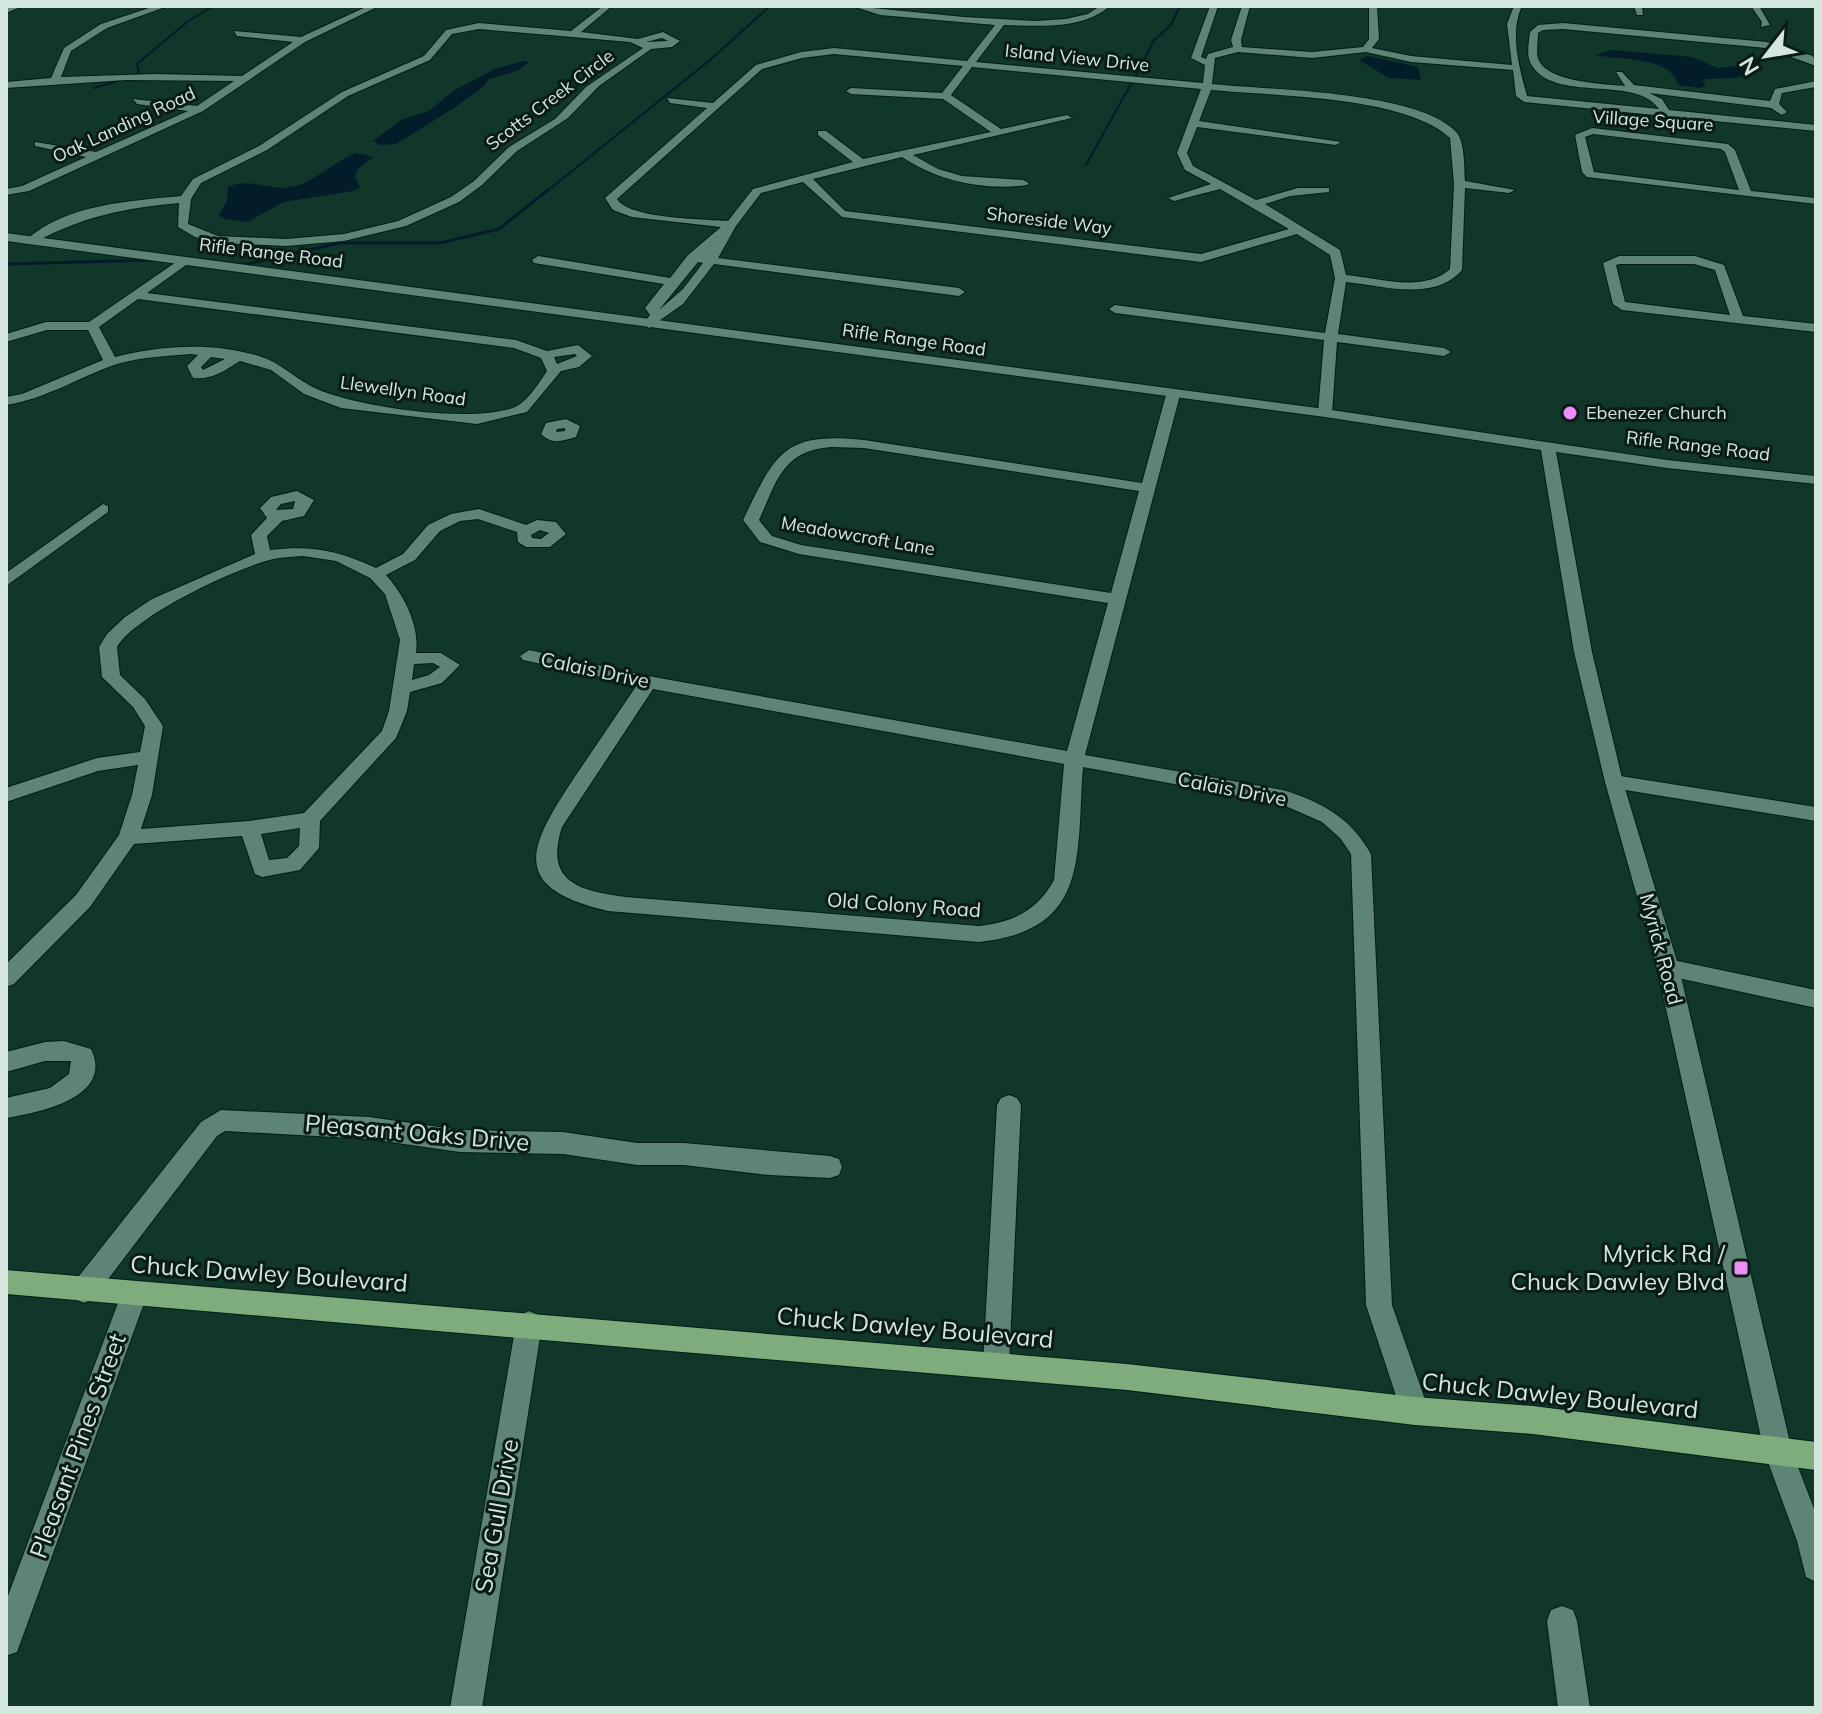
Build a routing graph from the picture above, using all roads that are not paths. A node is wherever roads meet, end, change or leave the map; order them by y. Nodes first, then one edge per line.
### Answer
1 (19, 6) edge
2 (164, 6) edge
3 (375, 6) edge
4 (608, 6) edge
5 (856, 6) edge
6 (1106, 6) edge
7 (1214, 6) edge
8 (1246, 6) edge
9 (1373, 6) edge
10 (1518, 6) edge
11 (1755, 6) edge
12 (6, 10) edge
13 (1081, 20) junction
14 (1002, 22) junction
15 (1091, 25) dead end
16 (1764, 25) dead end
17 (237, 33) dead end
18 (572, 35) junction
19 (302, 40) junction
20 (1238, 49) junction
21 (1366, 49) junction
22 (971, 63) junction
23 (1816, 63) edge
24 (1208, 66) junction
25 (1519, 68) junction
26 (1619, 74) dead end
27 (55, 79) junction
28 (246, 79) junction
29 (1816, 84) edge
30 (6, 85) edge
31 (1207, 87) junction
32 (1631, 88) junction
33 (851, 91) dead end
34 (945, 96) junction
35 (670, 100) dead end
36 (137, 101) dead end
37 (1774, 105) junction
38 (715, 106) junction
39 (199, 109) junction
40 (1666, 113) junction
41 (1067, 118) dead end
42 (1816, 118) edge
43 (1782, 119) junction
44 (1193, 123) junction
45 (1027, 126) junction
46 (1816, 128) edge
47 (822, 133) dead end
48 (1000, 133) junction
49 (1047, 139) dead end
50 (1336, 142) dead end
51 (39, 144) dead end
52 (93, 155) junction
53 (906, 155) junction
54 (861, 163) junction
55 (804, 177) junction
56 (1023, 183) dead end
57 (1460, 184) junction
58 (1218, 186) junction
59 (19, 190) junction
60 (1325, 190) dead end
61 (1509, 190) dead end
62 (6, 192) edge
63 (1746, 194) junction
64 (1174, 198) dead end
65 (1816, 201) edge
66 (184, 202) junction
67 (6, 204) edge
68 (1256, 204) junction
69 (731, 225) junction
70 (1300, 230) junction
71 (6, 237) edge
72 (32, 240) junction
73 (49, 242) junction
74 (692, 258) junction
75 (538, 260) dead end
76 (712, 261) junction
77 (182, 262) junction
78 (1341, 278) junction
79 (672, 282) junction
80 (959, 292) dead end
81 (136, 295) junction
82 (1115, 309) dead end
83 (652, 319) junction
84 (1738, 320) junction
85 (92, 326) junction
86 (1816, 328) edge
87 (1331, 337) junction
88 (6, 338) edge
89 (208, 352) junction
90 (1444, 352) dead end
91 (546, 355) junction
92 (238, 356) junction
93 (111, 362) junction
94 (553, 369) junction
95 (1173, 395) junction
96 (6, 401) edge
97 (1325, 413) junction
98 (1548, 446) junction
99 (1816, 480) edge
100 (1147, 488) junction
101 (103, 509) dead end
102 (277, 517) dead end
103 (526, 530) dead end
104 (263, 556) junction
105 (376, 574) junction
106 (6, 581) edge
107 (1116, 599) junction
108 (529, 656) dead end
109 (406, 659) junction
110 (648, 682) junction
111 (401, 687) junction
112 (149, 757) junction
113 (1074, 761) junction
114 (1614, 782) junction
115 (6, 795) edge
116 (1816, 814) edge
117 (310, 819) junction
118 (249, 828) junction
119 (128, 837) junction
120 (1668, 968) junction
121 (6, 978) edge
122 (1816, 999) edge
123 (6, 1062) edge
124 (1009, 1105) dead end
125 (6, 1108) edge
126 (830, 1167) dead end
127 (6, 1282) edge
128 (84, 1290) junction
129 (134, 1295) junction
130 (529, 1324) junction
131 (996, 1365) junction
132 (1415, 1411) junction
133 (1778, 1451) junction
134 (1816, 1456) edge
135 (1816, 1567) edge
136 (1562, 1621) dead end
137 (6, 1641) edge
138 (466, 1708) edge
139 (1574, 1708) edge

1 - 12 street
2 - 27 street
3 - 19 street, Oak Landing Road
4 - 18 street
5 - 14 street
6 - 13 street
7 - 24 street
8 - 20 street
9 - 21 street
10 - 25 street
11 - 16 street
13 - 14 street
13 - 15 street
14 - 22 street
17 - 19 street
18 - 66 street, Scotts Creek Circle
18 - 66 street, Scotts Creek Circle
19 - 28 street, Oak Landing Road
20 - 21 street
20 - 24 street
21 - 25 street
22 - 31 street, Island View Drive
22 - 34 street
22 - 38 street, Island View Drive
23 - 32 street
24 - 31 street
25 - 40 street
26 - 32 street
27 - 28 street
27 - 30 street
28 - 39 street, Oak Landing Road
29 - 37 street
31 - 44 street
31 - 57 street, Island View Drive
32 - 37 street
32 - 40 street
33 - 34 street
34 - 48 street
35 - 38 street
36 - 39 street
37 - 43 street
38 - 69 street, Island View Drive
39 - 52 street, Oak Landing Road
40 - 43 street
41 - 45 street
42 - 43 street
43 - 46 street
44 - 50 street
44 - 58 street
45 - 48 street
45 - 49 street
47 - 54 street
48 - 53 street
51 - 52 street
52 - 59 street, Oak Landing Road
53 - 54 street
53 - 56 street
54 - 55 street
55 - 69 street
55 - 70 street, Shoreside Way
57 - 61 street
57 - 78 street, Island View Drive
58 - 64 street
58 - 68 street
59 - 62 street, Oak Landing Road
59 - 67 street
60 - 68 street
63 - 63 street, Village Square
63 - 65 street, Village Square
66 - 72 street
66 - 73 street
68 - 70 street
69 - 74 street
69 - 76 street
70 - 78 street
71 - 72 street, Rifle Range Road
72 - 73 street, Rifle Range Road
73 - 77 street, Rifle Range Road
74 - 76 street
74 - 79 street
75 - 79 street
76 - 80 street
76 - 83 street
77 - 81 street
77 - 83 street, Rifle Range Road
78 - 87 street
79 - 83 street
81 - 85 street
81 - 91 street
82 - 87 street
83 - 95 street, Rifle Range Road
84 - 84 street
84 - 86 street
85 - 88 street
85 - 93 street
87 - 90 street
87 - 97 street
89 - 92 street, Llewellyn Road
89 - 92 street
89 - 93 street, Llewellyn Road
91 - 94 street
91 - 94 street
92 - 94 street, Llewellyn Road
93 - 96 street, Llewellyn Road
95 - 97 street, Rifle Range Road
95 - 100 street, Old Colony Road
97 - 98 street, Rifle Range Road
98 - 99 street, Rifle Range Road
98 - 114 street, Myrick Road
100 - 107 street, Old Colony Road
100 - 107 street, Meadowcroft Lane
101 - 106 street
102 - 104 street
103 - 105 street
104 - 105 street
104 - 112 street
105 - 109 street
107 - 113 street, Old Colony Road
108 - 110 street, Calais Drive
109 - 111 street
109 - 111 street
110 - 113 street, Calais Drive
110 - 113 street, Old Colony Road
111 - 117 street
112 - 115 street
112 - 119 street
113 - 132 street, Calais Drive
114 - 116 street
114 - 120 street, Myrick Road
117 - 118 street
117 - 118 street
118 - 119 street
119 - 121 street
120 - 122 street
120 - 133 street, Myrick Road
123 - 125 street
124 - 131 street
126 - 128 street, Pleasant Oaks Drive
127 - 128 main road, Chuck Dawley Boulevard
128 - 129 main road, Chuck Dawley Boulevard
129 - 130 main road, Chuck Dawley Boulevard
129 - 137 street, Pleasant Pines Street
130 - 131 main road, Chuck Dawley Boulevard
130 - 138 street, Sea Gull Drive
131 - 132 main road, Chuck Dawley Boulevard
132 - 133 main road, Chuck Dawley Boulevard
133 - 134 main road, Chuck Dawley Boulevard
133 - 135 street, Myrick Road
136 - 139 street

